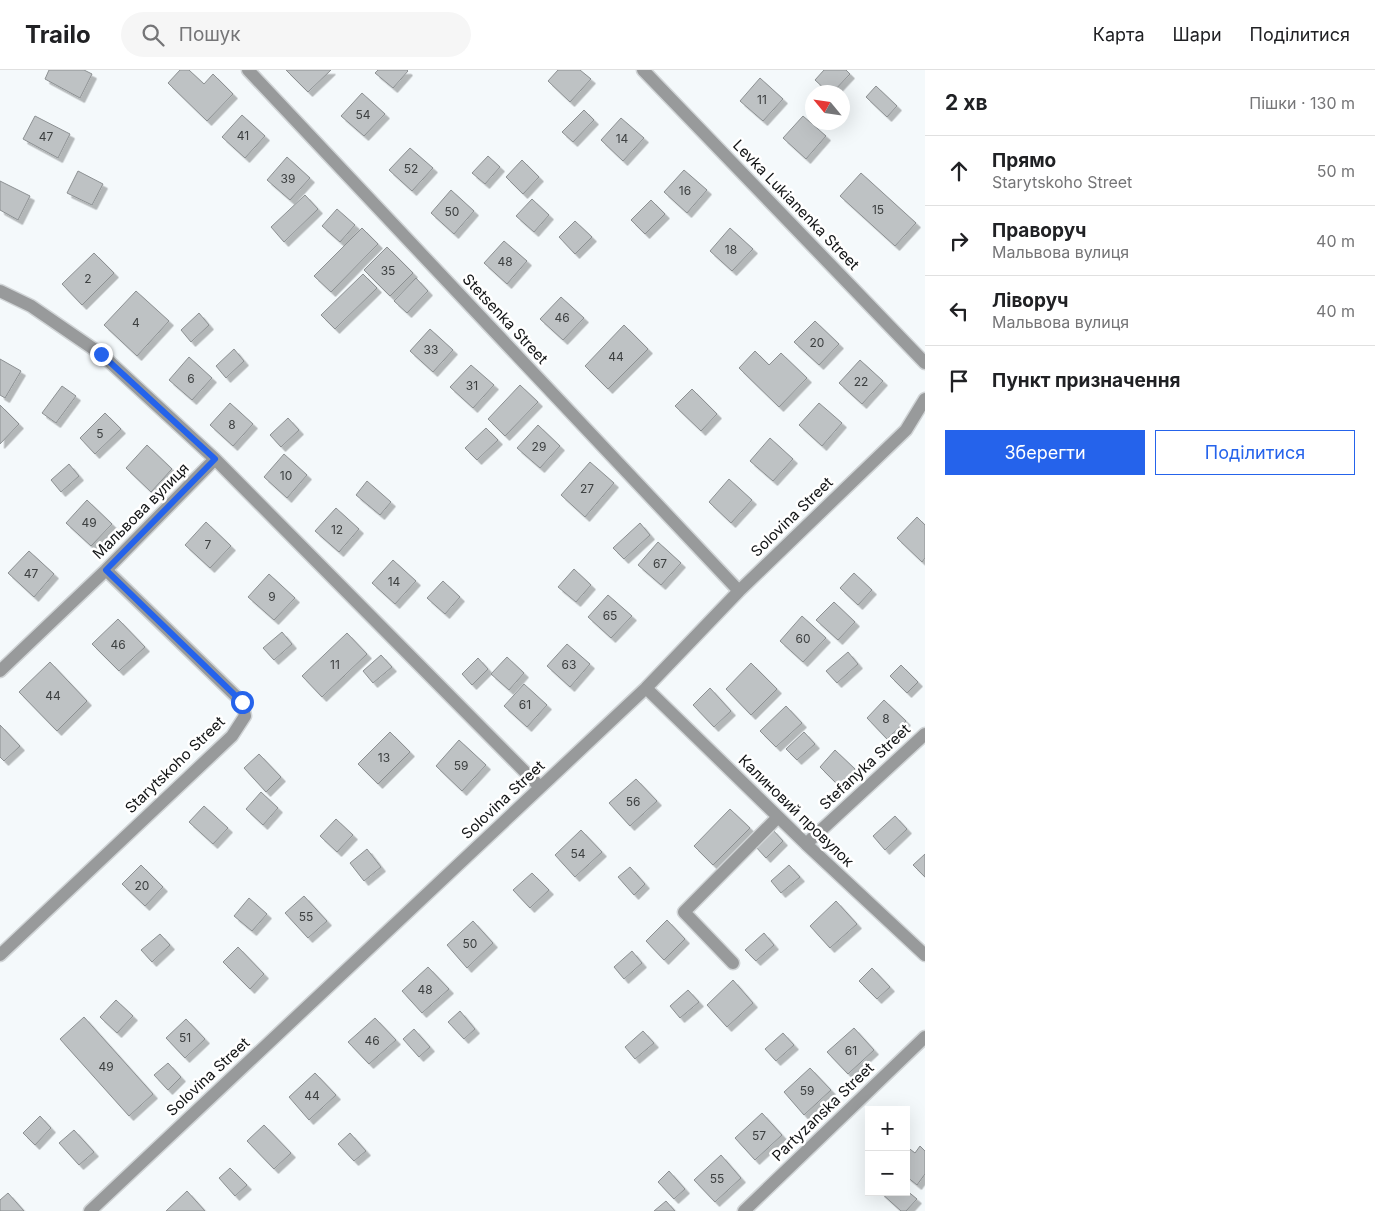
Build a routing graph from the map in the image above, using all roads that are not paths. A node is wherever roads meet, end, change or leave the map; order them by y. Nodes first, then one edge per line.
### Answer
1 (248, 70) edge
2 (644, 70) edge
3 (0, 291) edge
4 (925, 363) edge
5 (925, 400) edge
6 (215, 459) junction
7 (106, 570) junction
8 (739, 591) junction
9 (0, 671) edge
10 (646, 688) junction
11 (925, 734) edge
12 (540, 787) junction
13 (778, 817) junction
14 (806, 844) junction
15 (0, 954) edge
16 (925, 955) edge
17 (733, 963) dead end
18 (925, 1037) edge
19 (90, 1211) edge
20 (744, 1211) edge

1 - 8 street, Stetsenka Street
2 - 4 street, Levka Lukianenka Street
3 - 6 street
5 - 8 street, Solovina Street
6 - 7 street, Мальвова вулиця
6 - 12 street
7 - 9 street, Мальвова вулиця
7 - 15 street, Starytskoho Street
8 - 10 street, Solovina Street
10 - 12 street, Solovina Street
10 - 13 street, Калиновий провулок
11 - 14 street, Stefanyka Street
12 - 19 street, Solovina Street
13 - 14 street, Калиновий провулок
13 - 17 street
14 - 16 street, Калиновий провулок
18 - 20 street, Partyzanska Street

